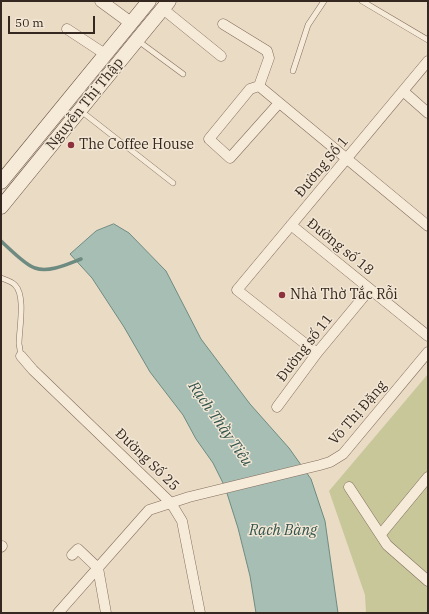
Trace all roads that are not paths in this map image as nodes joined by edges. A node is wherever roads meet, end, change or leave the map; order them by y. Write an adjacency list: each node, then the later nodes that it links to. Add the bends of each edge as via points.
1 (101, 1): 6 (street)
2 (149, 1): 6 (main road, Nguyễn Thị Thập)
3 (324, 1): 14 (lane, via 308,25)
4 (362, 1): 10 (lane)
5 (166, 5): 9 (main road, Nguyễn Thị Thập); 12 (street)
6 (131, 23): 9 (main road); 11 (main road, Nguyễn Thị Thập)
7 (223, 24): 16 (street, via 267,51 269,58)
8 (67, 29): 11 (street)
9 (140, 36): 15 (lane); 19 (main road, Nguyễn Thị Thập)
10 (428, 40)
11 (105, 54): 22 (main road, Nguyễn Thị Thập)
12 (222, 56)
13 (428, 61): 17 (street, Đường Số 1)
14 (293, 71)
15 (183, 74)
16 (259, 86): 18 (street); 18 (street, via 250,89 209,138 230,158)
17 (403, 91): 20 (street); 21 (street, Đường Số 1)
18 (280, 103): 21 (street)
19 (80, 110): 23 (lane); 24 (main road, Nguyễn Thị Thập)
20 (428, 113)
21 (347, 158): 25 (street, Đường Số 1); 26 (street)
22 (1, 182)
23 (173, 183)
24 (1, 207)
25 (291, 225): 28 (street, Đường số 18); 31 (street, Đường Số 1, via 237,290)
26 (428, 226)
27 (1, 278): 32 (lane, via 12,282 19,293)
28 (370, 289): 29 (street, Đường số 18); 31 (street, Đường số 11)
29 (428, 336)
30 (428, 352): 36 (street, Võ Thị Đặng, via 344,454 320,465)
31 (317, 353): 33 (street, Đường số 11)
32 (21, 356): 36 (street, Đường Số 25)
33 (277, 407)
34 (428, 477): 37 (street)
35 (348, 487): 37 (street)
36 (171, 503): 39 (street, Võ Thị Đặng, via 149,510); 43 (street, Đường Số 25, via 182,520)
37 (381, 534): 40 (street, via 387,545)
38 (72, 555): 39 (street, via 78,549)
39 (98, 568): 41 (street, Võ Thị Đặng); 42 (street)
40 (428, 581)
41 (58, 613)
42 (106, 613)
43 (200, 613)

